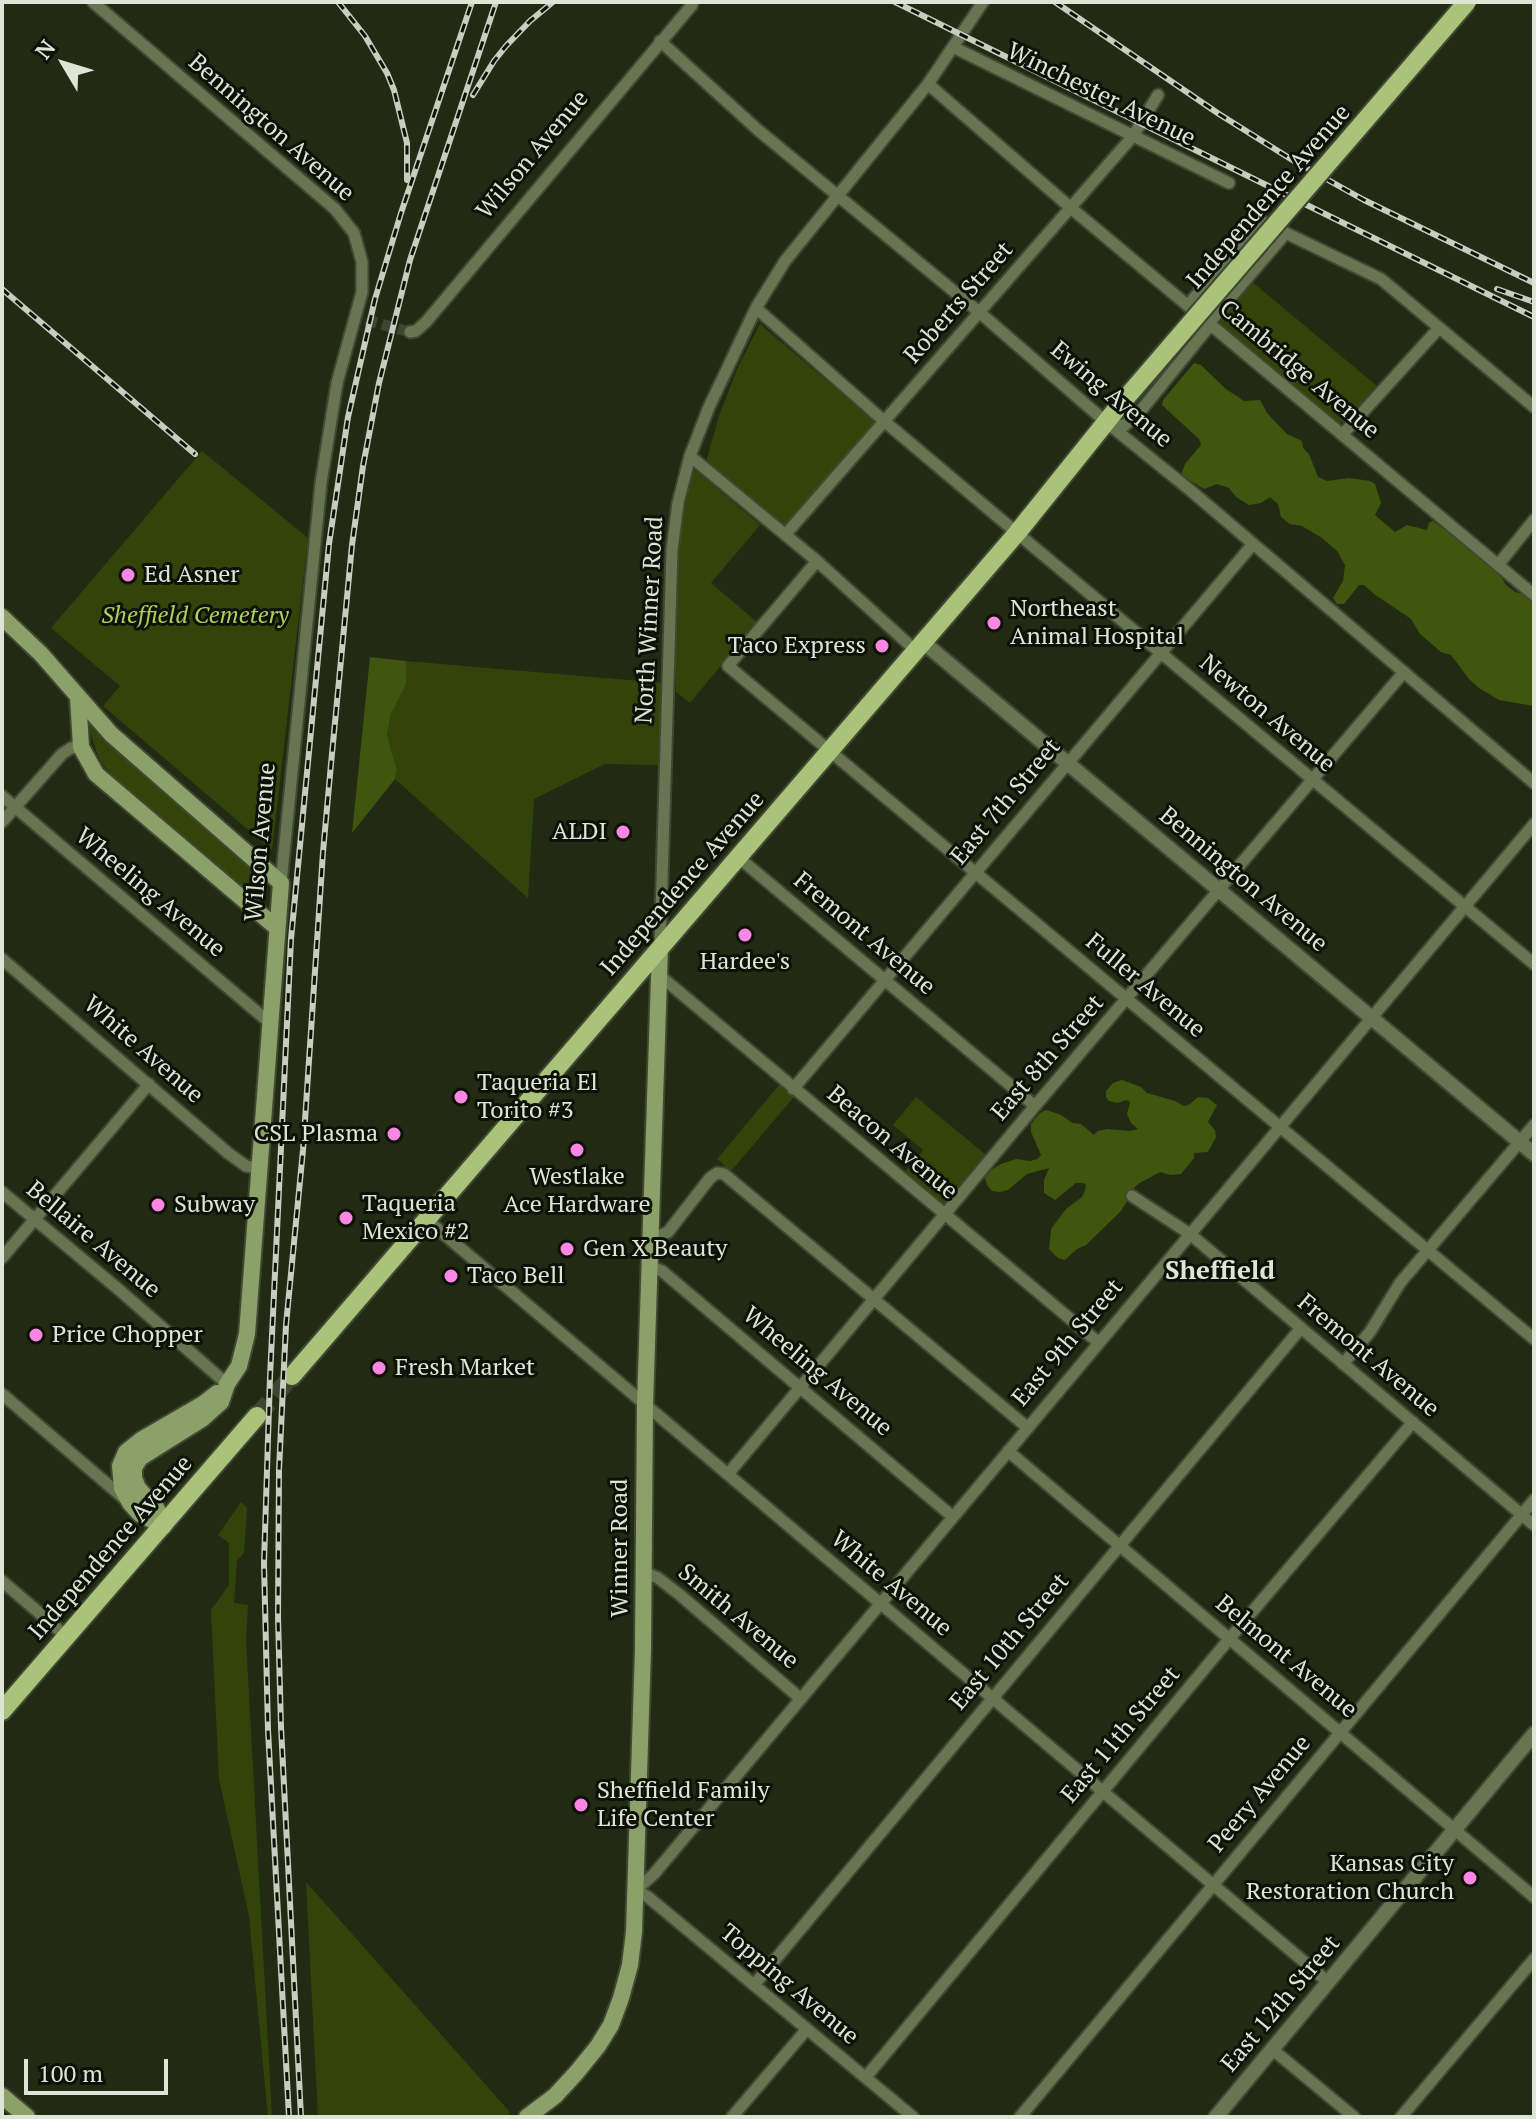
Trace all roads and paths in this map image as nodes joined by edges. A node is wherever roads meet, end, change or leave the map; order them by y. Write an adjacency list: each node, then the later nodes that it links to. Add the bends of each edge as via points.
1 (93, 2): 17 (street, Bennington Avenue, via 335,209 354,233 362,262)
2 (983, 2): 6 (street, North Winner Road)
3 (1467, 2): 23 (main road, Independence Avenue, bridge)
4 (692, 5): 5 (street, Wilson Avenue)
5 (660, 41): 11 (street, Ewing Avenue); 20 (street, Wilson Avenue, via 426,322)
6 (953, 47): 7 (street, North Winner Road); 9 (street, Winchester Avenue)
7 (928, 84): 11 (street, North Winner Road); 12 (street, Cambridge Avenue)
8 (1158, 95): 9 (street, Roberts Street)
9 (1133, 136): 10 (street, Winchester Avenue); 12 (street, Roberts Street)
10 (1229, 183)
11 (837, 195): 15 (street, North Winner Road); 16 (street, Ewing Avenue)
12 (1071, 208): 14 (street, Cambridge Avenue); 16 (street, Roberts Street)
13 (1285, 234): 14 (street, via 1263,222 1255,227); 18 (street, Independence Avenue); 19 (street, via 1381,279)
14 (1188, 305): 18 (street, Cambridge Avenue)
15 (756, 308): 22 (street, Newton Avenue); 25 (street, North Winner Road)
16 (979, 312): 22 (street, Roberts Street); 23 (street, Ewing Avenue)
17 (361, 318): 49 (street, Wilson Avenue, via 337,383 321,483)
18 (1210, 324): 23 (street, Independence Avenue, via 1124,426); 24 (street, Cambridge Avenue)
19 (1439, 328): 21 (street); 24 (street)
20 (410, 332)
21 (1534, 407)
22 (884, 421): 27 (street, Newton Avenue); 28 (street, Roberts Street)
23 (1106, 422): 27 (main road, Independence Avenue); 29 (street, Ewing Avenue)
24 (1343, 434): 31 (street, Cambridge Avenue)
25 (690, 456): 28 (street, Bennington Avenue); 53 (street, North Winner Road, via 672,550)
26 (1534, 520): 31 (street)
27 (1017, 533): 34 (main road, Independence Avenue); 35 (street, Newton Avenue)
28 (785, 535): 30 (street, Bennington Avenue)
29 (1253, 544): 35 (street, East 7th Street); 36 (street, Ewing Avenue)
30 (817, 561): 34 (street, Bennington Avenue); 39 (street, Fuller Avenue, via 728,666)
31 (1498, 565): 32 (street, Cambridge Avenue)
32 (1534, 595)
33 (2, 617): 37 (main road)
34 (919, 646): 39 (main road, Independence Avenue); 40 (street, Bennington Avenue)
35 (1161, 653): 40 (street, East 7th Street); 41 (street, Newton Avenue)
36 (1404, 672): 41 (street, East 8th Street); 42 (street, Ewing Avenue)
37 (78, 697): 38 (main road); 49 (main road, via 111,734)
38 (81, 747): 44 (street, via 62,754); 52 (main road, via 96,774)
39 (830, 752): 47 (main road, Independence Avenue); 48 (street, Fuller Avenue)
40 (1068, 763): 48 (street, East 7th Street); 50 (street, Bennington Avenue)
41 (1311, 780): 50 (street, East 8th Street); 51 (street, Newton Avenue)
42 (1534, 783)
43 (2, 796): 44 (street, Wheeling Avenue)
44 (15, 807): 45 (street); 60 (street, Wheeling Avenue)
45 (2, 822)
46 (1534, 824): 51 (street, East 9th Street)
47 (738, 857): 53 (main road, Independence Avenue); 57 (street, Fremont Avenue)
48 (975, 873): 57 (street, East 7th Street); 58 (street, Fuller Avenue)
49 (281, 883): 52 (main road, Wilson Avenue)
50 (1220, 889): 58 (street, East 8th Street); 59 (street, Bennington Avenue)
51 (1465, 906): 55 (street, Newton Avenue); 59 (street, East 9th Street)
52 (277, 928): 60 (main road, Wilson Avenue)
53 (660, 947): 56 (main road, Winner Road); 73 (main road, Independence Avenue)
54 (2, 959): 61 (street, White Avenue)
55 (1534, 964)
56 (659, 975): 62 (street, Beacon Avenue); 75 (main road, Winner Road)
57 (884, 980): 62 (street, East 7th Street); 63 (street, Fremont Avenue)
58 (1127, 1000): 63 (street, East 8th Street); 65 (street, Fuller Avenue)
59 (1372, 1017): 65 (street, East 9th Street); 66 (street, Bennington Avenue)
60 (270, 1023): 68 (main road, Wilson Avenue)
61 (149, 1084): 68 (street, White Avenue, via 228,1153); 72 (street)
62 (793, 1089): 71 (street, Beacon Avenue)
63 (1035, 1106): 71 (street, East 8th Street)
64 (1534, 1125): 66 (street)
65 (1280, 1127): 74 (street, East 9th Street); 76 (street, Fuller Avenue)
66 (1520, 1142): 67 (street, Bennington Avenue); 76 (street)
67 (1534, 1154)
68 (259, 1168): 85 (main road, Wilson Avenue, via 247,1334 239,1366)
69 (2, 1192): 72 (street, Bellaire Avenue)
70 (1132, 1196): 74 (street, Fremont Avenue)
71 (944, 1215): 79 (street, East 8th Street); 82 (street, Beacon Avenue)
72 (35, 1219): 77 (street); 85 (street, Bellaire Avenue)
73 (426, 1219): 84 (main road, Independence Avenue); 88 (street, White Avenue)
74 (1190, 1234): 80 (street, Fremont Avenue); 82 (street, East 9th Street)
75 (651, 1239): 78 (main road, Winner Road); 79 (street, via 668,1232 710,1178 724,1174)
76 (1427, 1250): 81 (street, Fuller Avenue); 83 (street)
77 (2, 1258)
78 (649, 1266): 86 (street, Wheeling Avenue, via 662,1271); 88 (main road, Winner Road)
79 (874, 1300): 86 (street, East 8th Street); 91 (street)
80 (1301, 1328): 83 (street, Fremont Avenue); 100 (street, East 10th Street)
81 (1534, 1339)
82 (1099, 1343): 91 (street, East 9th Street)
83 (1343, 1364): 90 (street, Fremont Avenue)
84 (292, 1376)
85 (227, 1384): 95 (main road, Wilson Avenue, via 126,1452 120,1480); 99 (main road, Wilson Avenue, via 221,1402 140,1458 134,1468 138,1488)
86 (801, 1388): 93 (street, East 8th Street); 97 (street, Wheeling Avenue)
87 (2, 1394): 95 (street)
88 (645, 1405): 93 (street, White Avenue); 101 (main road, Winner Road)
89 (257, 1416): 99 (main road, Independence Avenue)
90 (1413, 1422): 96 (street, Fremont Avenue); 105 (street, East 11th Street)
91 (1028, 1428): 92 (street, East 9th Street)
92 (1008, 1451): 97 (street, East 9th Street); 100 (street, Belmont Avenue)
93 (728, 1474): 103 (street, White Avenue)
94 (1534, 1500): 96 (street, Peery Avenue)
95 (130, 1503): 99 (main road)
96 (1522, 1515): 98 (street, Fremont Avenue); 109 (street, Peery Avenue)
97 (953, 1517): 103 (street, East 9th Street)
98 (1534, 1525)
99 (164, 1526): 104 (main road, Independence Avenue)
100 (1120, 1545): 105 (street, Belmont Avenue); 106 (street, East 10th Street)
101 (644, 1572): 107 (street, Smith Avenue, via 680,1595); 114 (main road, Winner Road)
102 (2, 1581): 104 (street)
103 (880, 1604): 106 (street, White Avenue); 107 (street, East 9th Street)
104 (66, 1636): 108 (main road, Independence Avenue)
105 (1230, 1638): 109 (street, Belmont Avenue); 111 (street, East 11th Street)
106 (993, 1698): 111 (street, White Avenue); 118 (street, East 10th Street)
107 (801, 1699): 114 (street, East 9th Street)
108 (2, 1711)
109 (1341, 1732): 112 (street, Belmont Avenue); 113 (street, Peery Avenue)
110 (1534, 1734): 112 (street, East 12th Street)
111 (1103, 1791): 113 (street, White Avenue); 121 (street, East 11th Street)
112 (1455, 1829): 115 (street, Belmont Avenue); 117 (street, East 12th Street)
113 (1213, 1885): 117 (street, White Avenue); 127 (street, Peery Avenue)
114 (636, 1890): 118 (street, Topping Avenue); 123 (main road, Winner Road, via 630,1965 611,2025 577,2072)
115 (1534, 1897)
116 (1534, 1959): 130 (street)
117 (1328, 1982): 120 (street, East 12th Street)
118 (754, 1985): 119 (street, Topping Avenue)
119 (807, 2029): 121 (street, Topping Avenue); 125 (street)
120 (1272, 2049): 128 (street, East 12th Street); 129 (street)
121 (866, 2077): 126 (street, Topping Avenue)
122 (2, 2096): 124 (main road)
123 (534, 2114)
124 (27, 2117)
125 (732, 2117)
126 (913, 2117)
127 (1020, 2117)
128 (1216, 2117)
129 (1354, 2117)
130 (1401, 2117)

